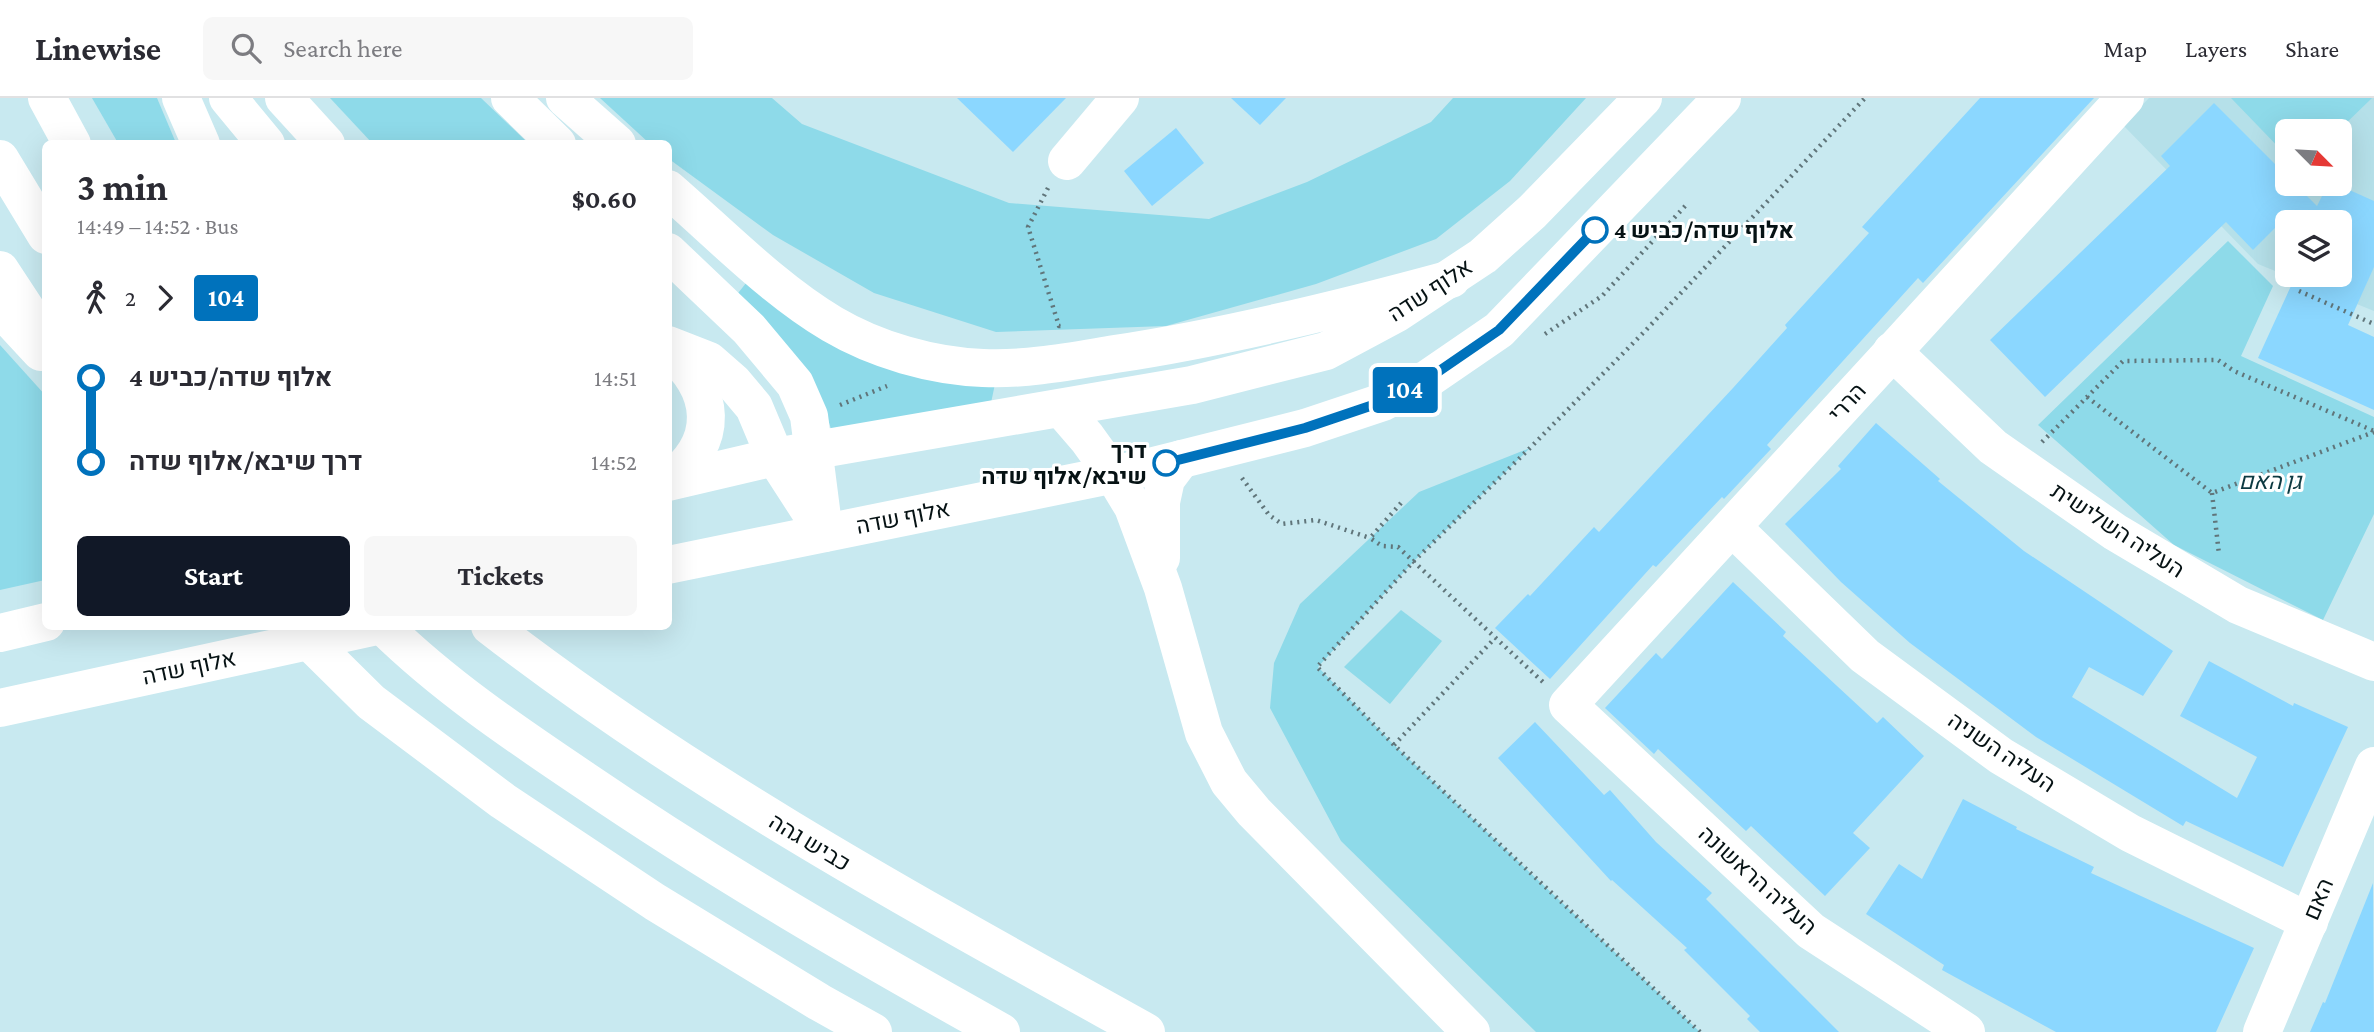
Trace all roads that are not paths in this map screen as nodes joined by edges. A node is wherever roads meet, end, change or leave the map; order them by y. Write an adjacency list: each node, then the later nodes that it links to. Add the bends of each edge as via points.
1 (47, 98): 11 (main road)
2 (181, 98): 12 (main road)
3 (228, 98): 13 (main road)
4 (284, 98): 14 (main road)
5 (510, 98): 15 (main road)
6 (565, 98): 16 (main road)
7 (1120, 98): 18 (main road)
8 (1643, 98): 23 (main road, אלוף שדה, via 1532,212)
9 (1722, 98): 33 (main road, אלוף שדה, via 1499,330 1429,378 1382,402 1305,428)
10 (2125, 98): 27 (main road, הררי)
11 (70, 140)
12 (199, 140)
13 (263, 140)
14 (322, 140)
15 (552, 140)
16 (612, 140)
17 (0, 159): 20 (main road)
18 (1067, 161)
19 (672, 193): 23 (main road, via 768,277 833,325 891,351 984,368 1155,348)
20 (42, 228)
21 (672, 256): 31 (main road, via 780,364 795,384)
22 (0, 270): 25 (main road)
23 (1451, 279): 30 (main road, אלוף שדה, via 1326,351 1192,385)
24 (0, 307): 28 (main road)
25 (42, 334)
26 (672, 347): 32 (main road, via 709,361 733,382 754,407)
27 (1892, 351): 37 (main road, הררי); 47 (main road, העליה השלישית, via 1993,447 2115,532 2238,605)
28 (42, 353)
29 (672, 353): 35 (main road, via 706,402 697,447)
30 (1062, 409): 31 (main road, אלוף שדה); 34 (main road)
31 (812, 434): 32 (main road, אלוף שדה); 38 (main road)
32 (775, 457): 36 (main road, אלוף שדה); 38 (main road)
33 (1181, 459): 34 (main road, אלוף שדה); 40 (main road, via 1166,479 1161,502)
34 (1114, 474): 38 (main road, אלוף שדה); 40 (main road, via 1133,507)
35 (672, 478)
36 (672, 480)
37 (1733, 528): 48 (main road, הררי); 51 (main road, העליה השניה, via 1864,656 2001,756 2130,833)
38 (824, 533): 39 (main road, אלוף שדה)
39 (672, 564)
40 (1163, 588): 55 (main road, via 1204,733 1229,782)
41 (42, 623): 46 (main road)
42 (298, 630): 52 (main road, via 371,702 503,801 655,902)
43 (361, 630): 49 (main road, אלוף שדה)
44 (384, 630): 53 (main road, via 539,750 688,850)
45 (496, 630): 54 (main road, כביש גהה, via 579,692 726,790 886,887)
46 (0, 633)
47 (2374, 662)
48 (1568, 705): 56 (main road, העליה הראשונה, via 1811,931)
49 (0, 708)
50 (2374, 766): 51 (main road, האם)
51 (2309, 922): 57 (main road, האם)
52 (873, 1032)
53 (1001, 1032)
54 (1146, 1032)
55 (1471, 1032)
56 (1966, 1032)
57 (2263, 1032)

